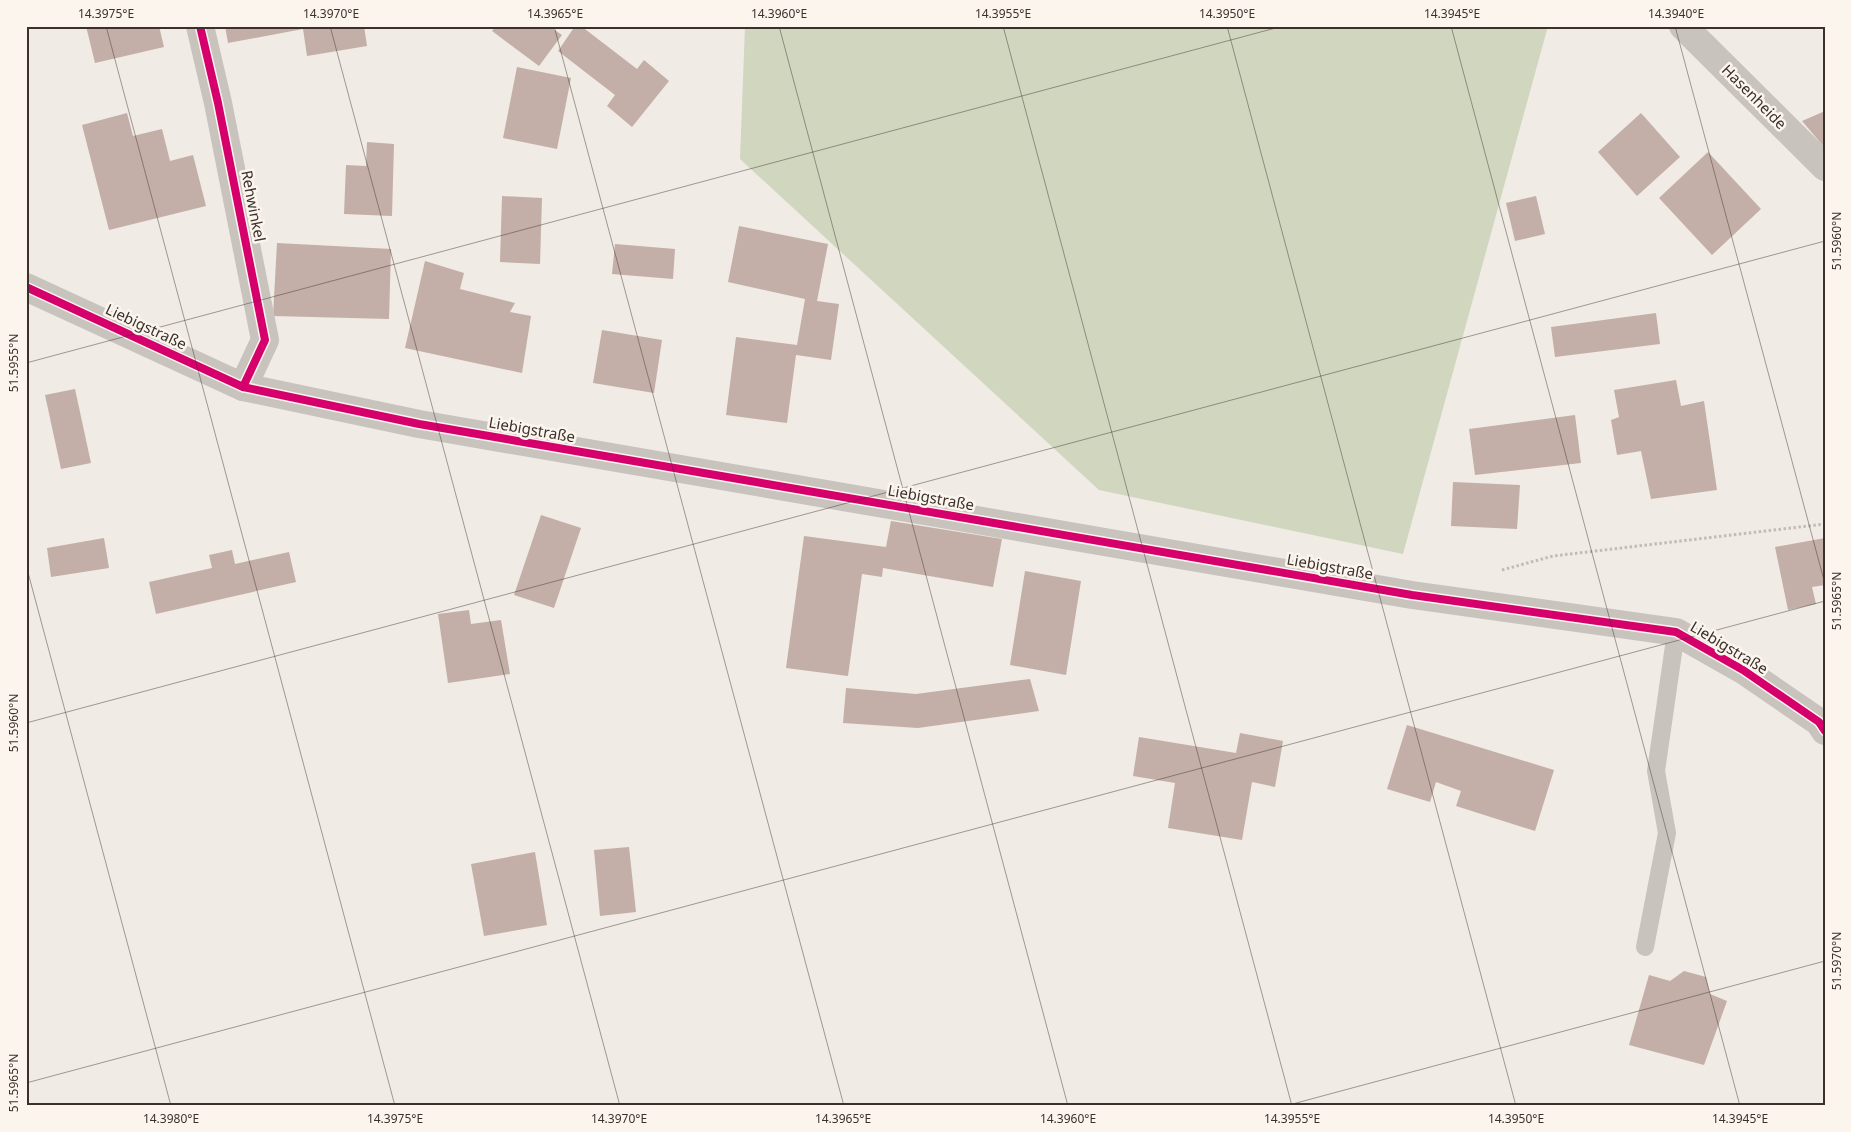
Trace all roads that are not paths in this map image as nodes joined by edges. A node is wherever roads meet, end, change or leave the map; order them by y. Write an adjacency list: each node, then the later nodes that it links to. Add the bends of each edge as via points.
1 (200, 26): 5 (street, Rehwinkel, via 266,340)
2 (1683, 26): 3 (street, Hasenheide)
3 (1825, 167)
4 (26, 287): 5 (street, Liebigstraße)
5 (243, 387): 6 (street, Liebigstraße, via 429,426 1402,594)
6 (1676, 632): 7 (street, Liebigstraße, via 1743,670 1819,722); 8 (lane, via 1656,771 1668,833)
7 (1825, 730)
8 (1645, 947)

